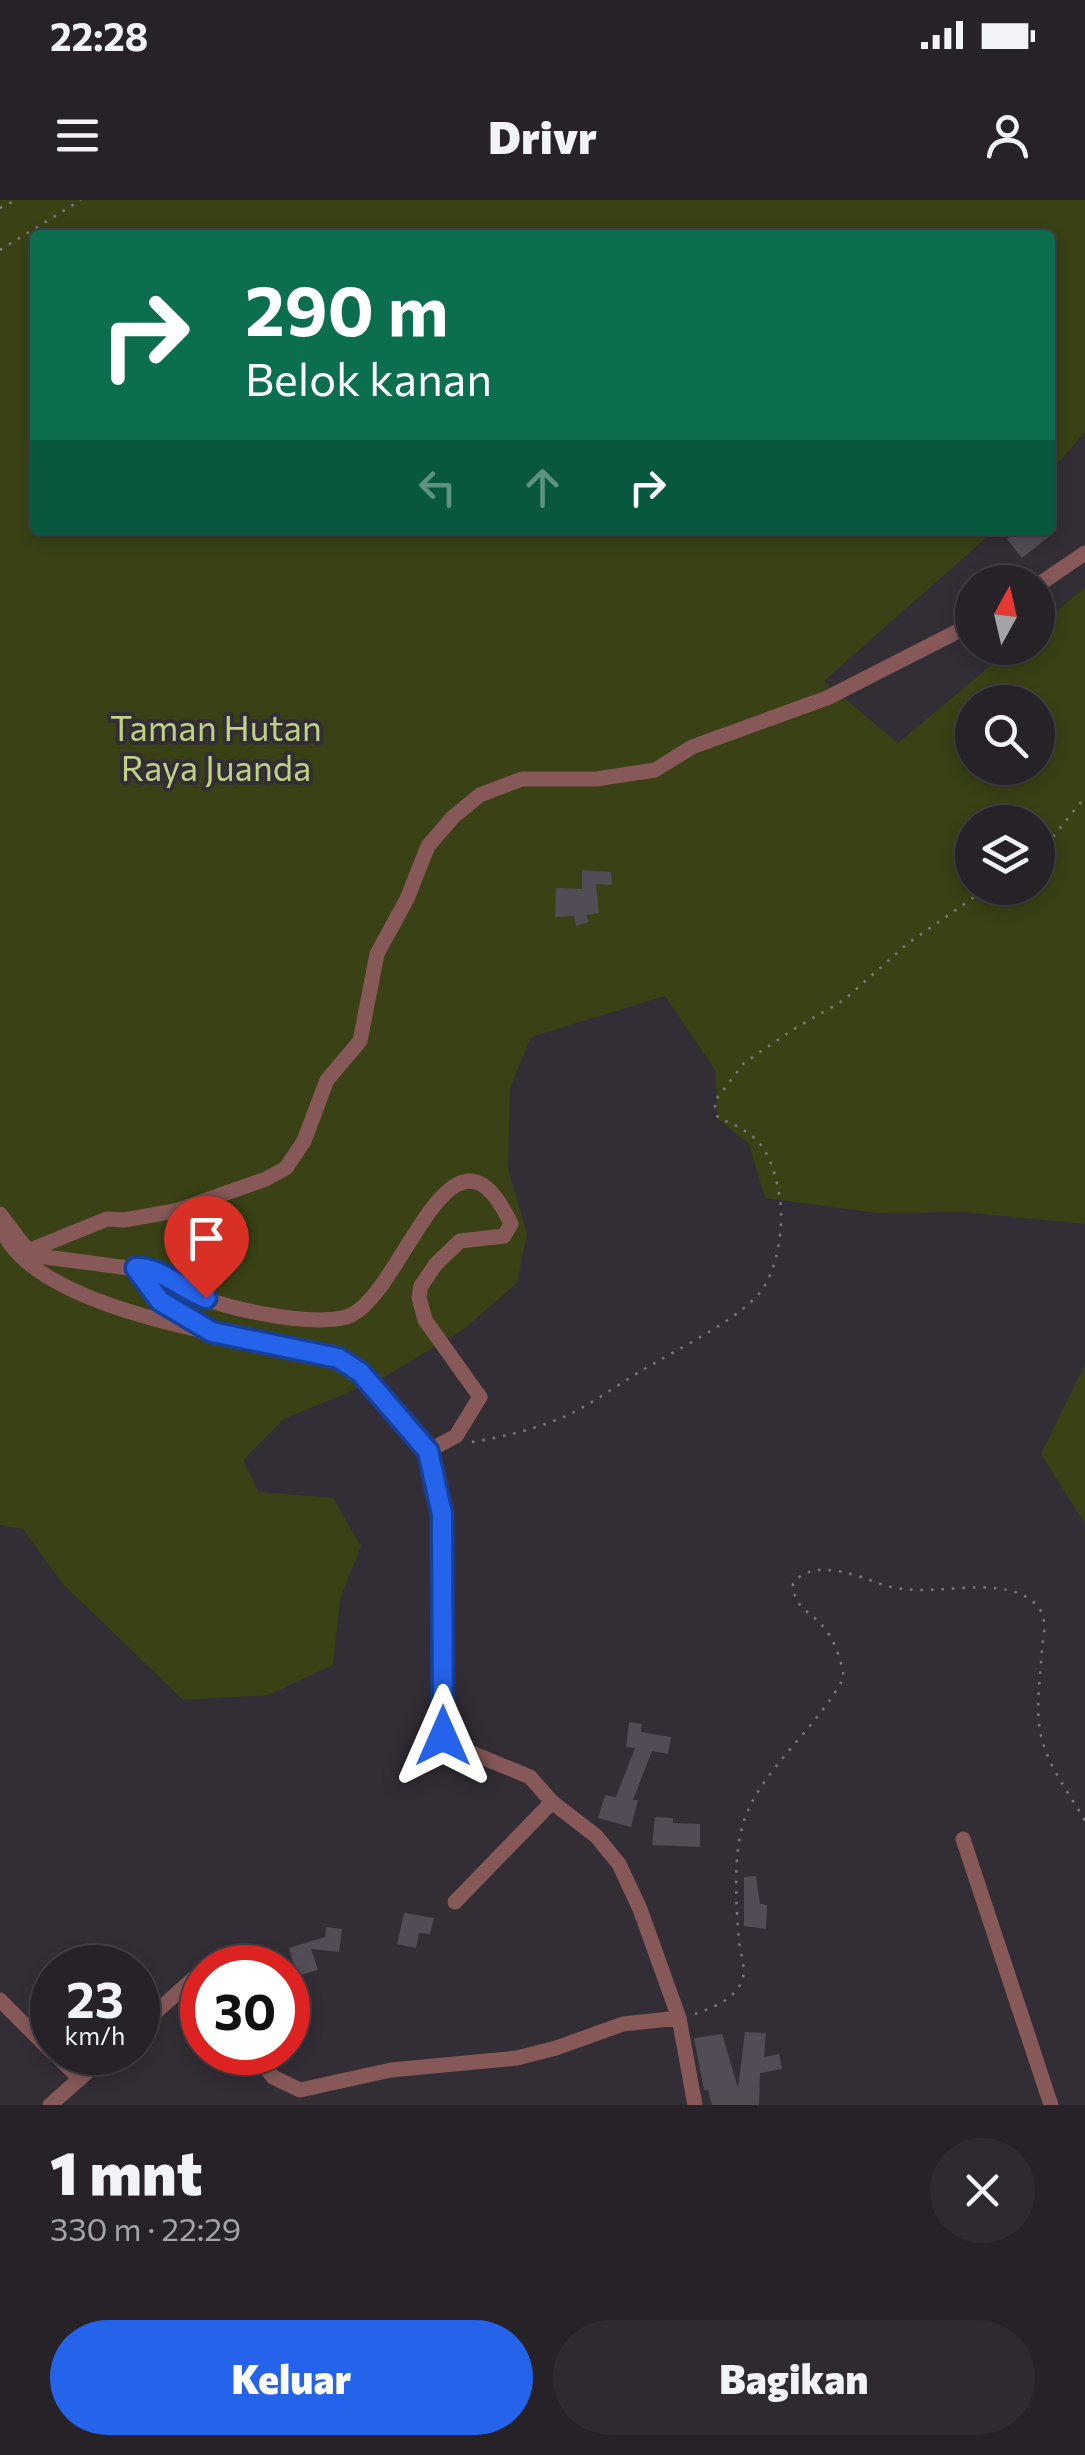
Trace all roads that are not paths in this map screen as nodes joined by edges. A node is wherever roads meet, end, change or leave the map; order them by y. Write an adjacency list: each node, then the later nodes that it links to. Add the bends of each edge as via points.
1 (1085, 553): 2 (street)
2 (1055, 573)
3 (955, 633): 6 (street, via 827,698 692,747 655,770 596,780 522,779 480,795 428,846 377,954 360,1041 327,1080 286,1168 175,1211 107,1218)
4 (0, 1214): 6 (street)
5 (0, 1223): 8 (street, via 18,1256 84,1298)
6 (28, 1251): 7 (street)
7 (136, 1268): 8 (street, via 160,1301); 9 (street, via 148,1267 230,1308 346,1317 381,1288 436,1200 453,1185 475,1182 493,1191 512,1224 504,1236 460,1241 421,1286 426,1320 480,1396 456,1436)
8 (212, 1332): 9 (street, via 338,1358 360,1372)
9 (428, 1451): 10 (street, via 442,1514 443,1736 530,1777)
10 (552, 1802): 12 (street); 16 (street, via 596,1836 618,1864)
11 (963, 1839): 24 (street)
12 (455, 1902)
13 (180, 1991): 15 (street)
14 (0, 2000): 17 (street)
15 (160, 2009)
16 (679, 2018): 20 (street, via 623,2024 517,2058 390,2070 300,2090); 23 (street)
17 (30, 2029)
18 (76, 2075): 21 (street)
19 (84, 2075): 21 (street)
20 (272, 2075)
21 (80, 2079): 22 (street)
22 (50, 2105)
23 (695, 2105)
24 (1051, 2105)

